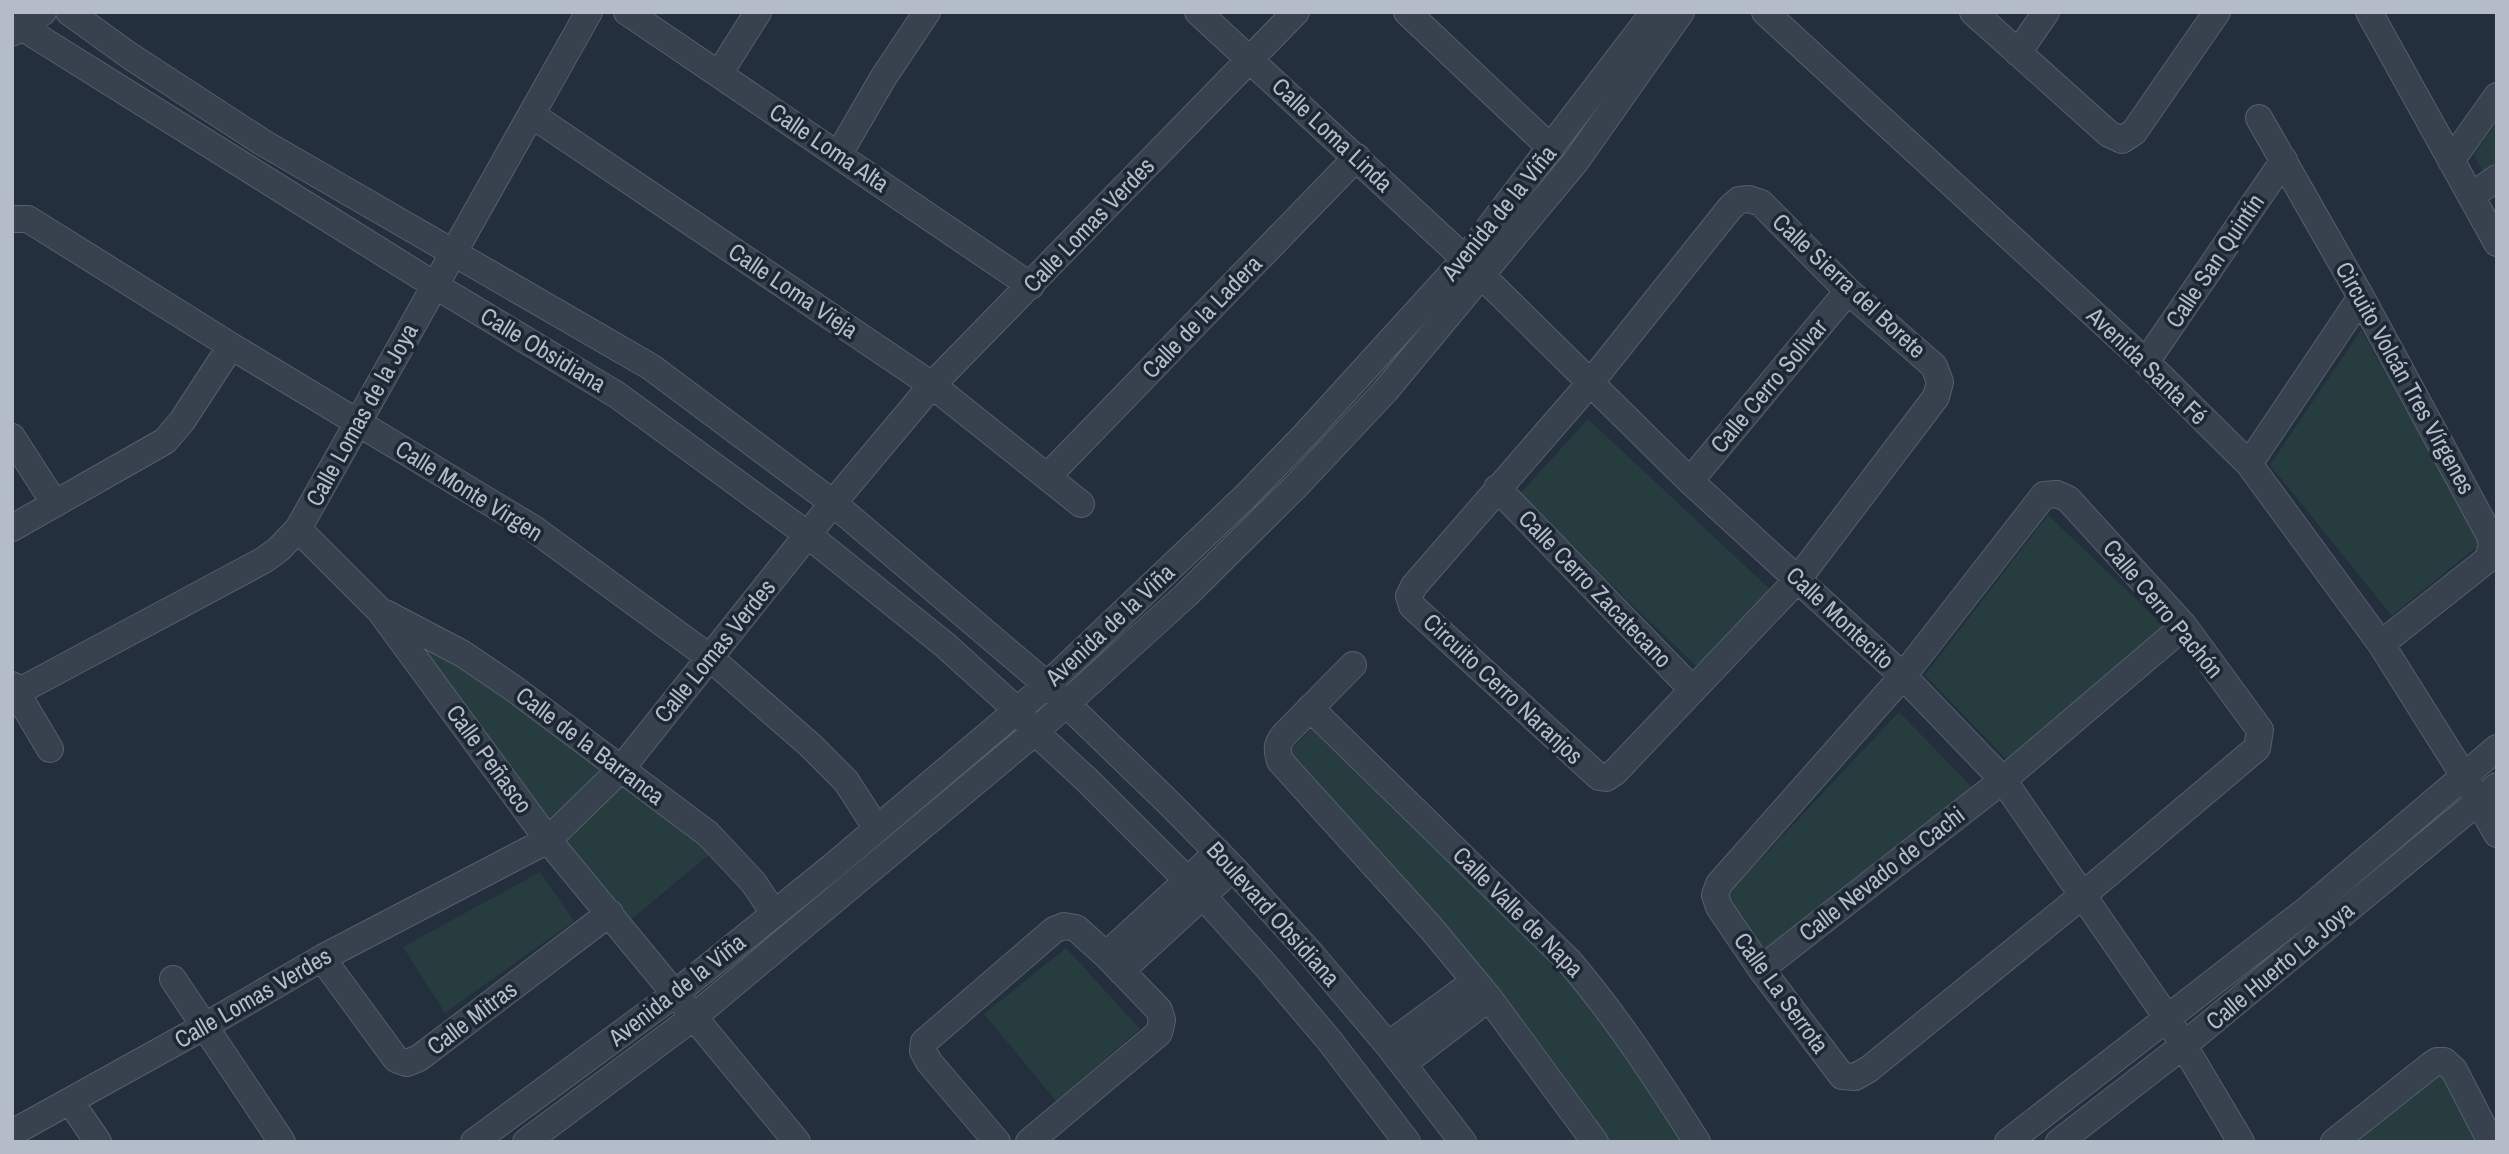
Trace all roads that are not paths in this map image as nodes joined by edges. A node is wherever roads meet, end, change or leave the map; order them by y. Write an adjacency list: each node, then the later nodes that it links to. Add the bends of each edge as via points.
1 (43, 12): 18 (street)
2 (69, 12): 20 (street, Calle Obsidiana)
3 (102, 12): 20 (street)
4 (589, 12): 24 (street, Calle Lomas de la Joya)
5 (627, 12): 22 (street, Calle Loma Alta)
6 (758, 12): 22 (street)
7 (927, 12): 27 (street)
8 (1198, 12): 21 (street, Calle Loma Linda)
9 (1296, 12): 21 (street, Calle Lomas Verdes)
10 (1407, 12): 26 (street)
11 (1654, 12): 26 (street, Avenida de la Viña)
12 (1681, 12): 36 (street, Avenida de la Viña, via 1576,161)
13 (1765, 12): 42 (street, Avenida Santa Fé)
14 (1973, 12): 19 (street)
15 (2046, 12): 19 (street)
16 (2217, 12): 19 (street, via 2134,132 2122,139 2109,134)
17 (2376, 16): 30 (street)
18 (15, 27): 37 (street, Calle Obsidiana)
19 (2018, 53)
20 (130, 56): 35 (street, Calle Obsidiana, via 262,142)
21 (1250, 60): 28 (street, Calle Loma Linda); 38 (street, Calle Lomas Verdes)
22 (719, 74): 27 (street, Calle Loma Alta)
23 (2497, 96): 30 (street)
24 (532, 115): 35 (street, Calle Lomas de la Joya); 44 (street, Calle Loma Vieja)
25 (2259, 118): 29 (street, Circuito Volcán Tres Vírgenes)
26 (1551, 148): 36 (street, Avenida de la Viña)
27 (839, 154): 38 (street, Calle Loma Alta)
28 (1357, 157): 36 (street, Calle Loma Linda); 48 (street, Calle de la Ladera)
29 (2284, 160): 40 (street, Circuito Volcán Tres Vírgenes); 42 (street, Calle San Quintín)
30 (2451, 161): 32 (street)
31 (2497, 178): 32 (street)
32 (2471, 196): 34 (street)
33 (12, 219): 41 (street, Calle Monte Virgen, via 28,219)
34 (2497, 243)
35 (454, 252): 37 (street, Calle Lomas de la Joya); 51 (street, Calle Obsidiana, via 651,367)
36 (1473, 267): 43 (street, Calle Montecito); 66 (street, Avenida de la Viña, via 1386,390 1298,484 1186,595)
37 (436, 286): 45 (street, Calle Lomas de la Joya); 56 (street, Calle Obsidiana, via 618,395)
38 (1031, 286): 44 (street, Calle Lomas Verdes)
39 (1848, 291): 43 (street, Calle Sierra del Borete, via 1761,202 1740,200); 49 (street, Calle Cerro Solivar); 57 (street, Calle Sierra del Borete, via 1934,366 1940,382 1936,397)
40 (2361, 297): 47 (street); 60 (street, Circuito Volcán Tres Vírgenes, via 2492,544 2488,559)
41 (231, 346): 45 (street, Calle Monte Virgen); 52 (street, via 166,441)
42 (2146, 362): 47 (street, Avenida Santa Fé)
43 (1591, 382): 49 (street, Calle Montecito); 50 (street, Circuito Cerro Naranjos)
44 (932, 385): 48 (street, Calle Loma Vieja); 51 (street, Calle Lomas Verdes)
45 (357, 422): 55 (street, Calle Lomas de la Joya); 61 (street, Calle Monte Virgen, via 534,529)
46 (12, 437): 52 (street)
47 (2249, 464): 60 (street, Avenida Santa Fé)
48 (1047, 477): 53 (street, Calle Loma Vieja)
49 (1690, 481): 57 (street, Calle Montecito)
50 (1497, 488): 64 (street, Calle Cerro Zacatecano); 64 (street, Circuito Cerro Naranjos, via 1414,586 1409,596 1412,606 1599,777 1615,772)
51 (833, 503): 56 (street, Calle Lomas Verdes); 66 (street, Calle Obsidiana)
52 (55, 504): 54 (street)
53 (1081, 504)
54 (12, 528)
55 (298, 529): 58 (street, Calle Peñasco); 65 (street, Calle Lomas de la Joya, via 264,560)
56 (808, 535): 61 (street, Calle Lomas Verdes); 68 (street, Calle Obsidiana, via 945,645)
57 (1798, 579): 63 (street, Calle Montecito); 64 (street, Circuito Cerro Naranjos)
58 (380, 611): 72 (street, Calle de la Barranca, via 463,654); 78 (street, Calle Peñasco)
59 (2184, 626): 63 (street, Calle Cerro Pachón, via 2068,499 2044,495); 74 (street, Calle Nevado de Cachi); 81 (street, Calle Cerro Pachón, via 2260,730 2257,748)
60 (2381, 645): 73 (street, Avenida Santa Fé)
61 (709, 657): 72 (street, Calle Lomas Verdes); 76 (street, Calle Monte Virgen, via 846,781)
62 (1353, 664): 67 (street)
63 (1903, 676): 74 (street, Calle Montecito); 86 (street, Calle La Serrota, via 1719,884 1715,895 1719,907)
64 (1693, 690)
65 (14, 691): 71 (street)
66 (1056, 694): 68 (street, Avenida de la Viña); 69 (street, Avenida de la Viña); 79 (street, Boulevard Obsidiana)
67 (1310, 708): 88 (street, via 1278,742 1280,761); 107 (street, Calle Valle de Napa, via 1568,960 1642,1055)
68 (1017, 711): 69 (street, Calle Obsidiana); 76 (street, Avenida de la Viña)
69 (1035, 732): 80 (street, Boulevard Obsidiana); 90 (street, Avenida de la Viña)
70 (2497, 748): 73 (street, Calle Huerto La Joya)
71 (50, 749)
72 (621, 769): 78 (street, Calle Lomas Verdes); 82 (street, Calle de la Barranca, via 708,834 753,882)
73 (2464, 776): 75 (street, Avenida Santa Fé); 91 (street, Calle Huerto La Joya, via 2309,908)
74 (2003, 780): 81 (street, Calle Montecito); 86 (street, Calle Nevado de Cachi)
75 (2488, 794): 77 (street, Avenida Santa Fé); 93 (street, Calle Huerto La Joya)
76 (877, 829): 82 (street, Avenida de la Viña)
77 (2497, 834)
78 (548, 839): 83 (street, Calle Peñasco); 84 (street, Calle Lomas Verdes)
79 (1226, 860): 80 (street); 94 (street, Boulevard Obsidiana)
80 (1195, 888): 85 (street); 104 (street, Boulevard Obsidiana, via 1329,1040)
81 (2083, 895): 86 (street, Calle La Serrota, via 1855,1077 1842,1076); 91 (street, Calle Montecito)
82 (774, 913): 89 (street, Avenida de la Viña)
83 (610, 914): 84 (street, Calle Mitras, via 407,1063 396,1059); 89 (street, Calle Peñasco)
84 (322, 958): 92 (street, Calle Lomas Verdes)
85 (1114, 963): 102 (street, via 1076,928 1054,930 924,1042 929,1062); 103 (street, via 1159,1010 1159,1033)
86 (1761, 969)
87 (173, 979): 92 (street)
88 (1482, 990): 94 (street); 106 (street)
89 (676, 993): 90 (street, Calle Peñasco); 100 (street, Avenida de la Viña)
90 (695, 1016): 97 (street, Calle Peñasco); 101 (street, Avenida de la Viña)
91 (2168, 1018): 93 (street, Calle Montecito); 108 (street, Calle Huerto La Joya)
92 (205, 1026): 95 (street, Calle Lomas Verdes); 99 (street)
93 (2185, 1045): 109 (street, Calle Huerto La Joya); 110 (street, Calle Montecito)
94 (1395, 1054): 105 (street, Boulevard Obsidiana)
95 (70, 1101): 96 (street, Calle Lomas Verdes); 98 (street)
96 (12, 1133)
97 (789, 1139)
98 (98, 1142)
99 (282, 1142)
100 (474, 1142)
101 (526, 1142)
102 (997, 1142)
103 (1029, 1142)
104 (1407, 1142)
105 (1463, 1142)
106 (1595, 1142)
107 (1698, 1142)
108 (2008, 1142)
109 (2059, 1142)
110 (2241, 1142)
111 (2334, 1142): 112 (street, via 2431,1065 2444,1061 2454,1070)
112 (2491, 1142)

